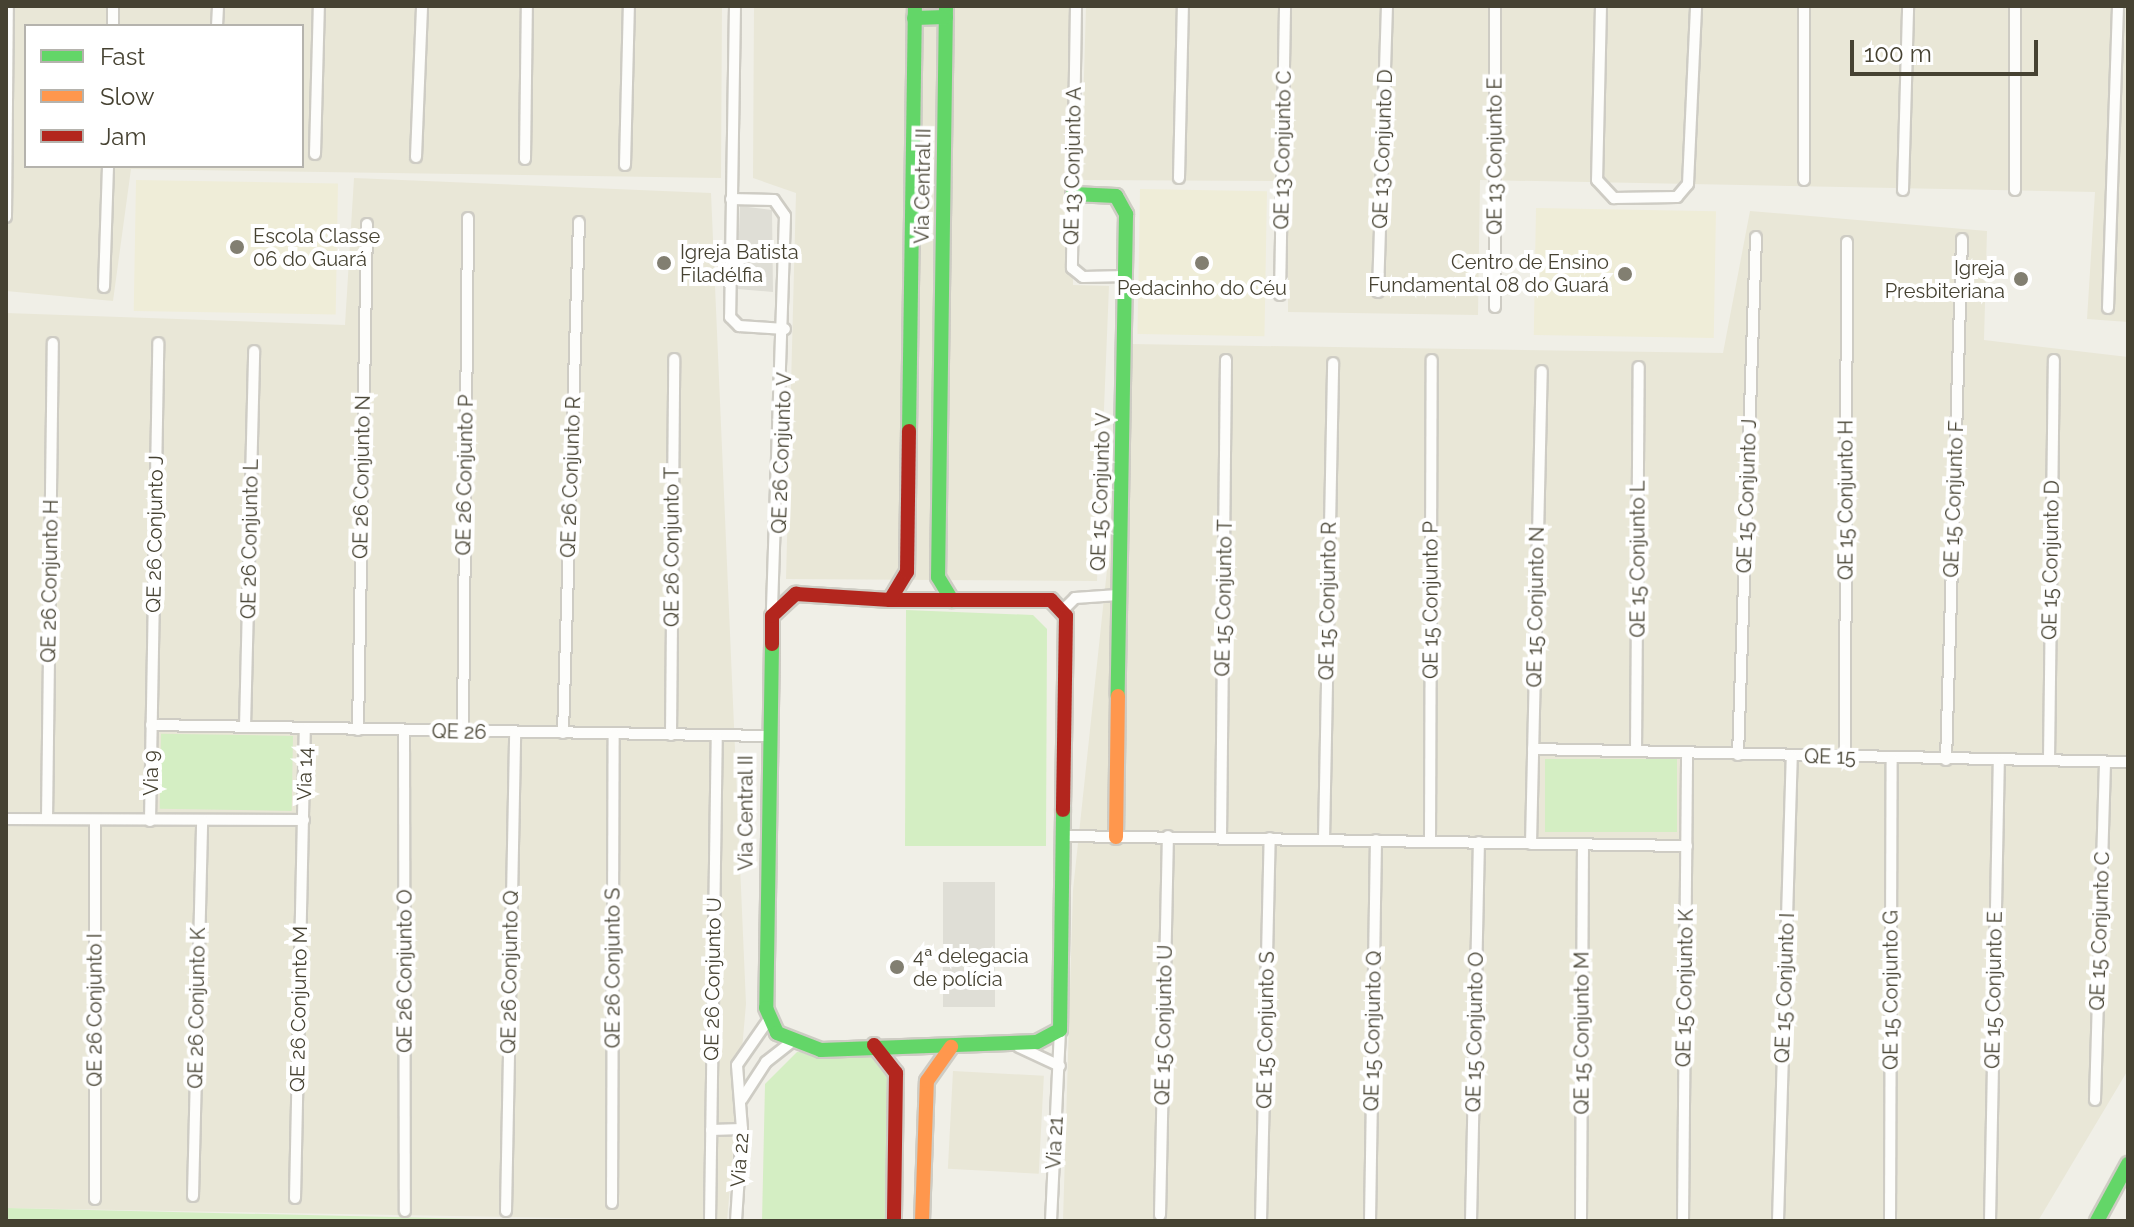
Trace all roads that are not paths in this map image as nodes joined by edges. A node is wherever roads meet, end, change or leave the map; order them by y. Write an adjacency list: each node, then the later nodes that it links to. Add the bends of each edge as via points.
1 (8, 6): 31 (street)
2 (319, 6): 20 (street)
3 (422, 6): 21 (street)
4 (527, 6): 22 (street)
5 (629, 6): 23 (street)
6 (735, 6): 30 (street)
7 (1076, 6): 29 (street, QE 13 Conjunto A)
8 (1183, 6): 25 (street)
9 (1285, 6): 41 (street, QE 13 Conjunto C)
10 (1387, 6): 40 (street, QE 13 Conjunto D)
11 (1495, 6): 42 (street, QE 13 Conjunto E)
12 (1601, 6): 13 (street, via 1597,180 1614,198 1677,197 1691,177)
13 (1696, 6)
14 (1804, 6): 26 (street)
15 (1908, 6): 27 (street)
16 (2015, 6): 28 (street)
17 (2118, 6): 43 (street)
18 (914, 12): 19 (street); 55 (street, Via Central II)
19 (946, 12): 56 (street, Via Central II)
20 (315, 154)
21 (416, 157)
22 (525, 159)
23 (625, 165)
24 (108, 168): 39 (street)
25 (1179, 178)
26 (1804, 180)
27 (1903, 190)
28 (2015, 190)
29 (1073, 194): 38 (street, QE 15 Conjunto V, via 1116,196 1124,205); 38 (street, QE 13 Conjunto A, via 1072,268 1083,277)
30 (731, 199): 44 (street, via 774,200 784,210); 44 (street, via 730,317 739,326)
31 (6, 217)
32 (468, 218): 69 (street, QE 26 Conjunto P)
33 (579, 222): 71 (street, QE 26 Conjunto R)
34 (367, 224): 67 (street, QE 26 Conjunto N)
35 (1756, 237): 79 (street, QE 15 Conjunto J)
36 (1962, 239): 83 (street, QE 15 Conjunto F)
37 (1847, 242): 81 (street, QE 15 Conjunto H)
38 (1126, 276): 59 (street, QE 15 Conjunto V)
39 (104, 287)
40 (1378, 292)
41 (1280, 295)
42 (1495, 307)
43 (2108, 308)
44 (785, 329): 57 (street, QE 26 Conjunto V)
45 (53, 343): 89 (street, QE 26 Conjunto H)
46 (158, 343): 64 (street, QE 26 Conjunto J)
47 (254, 351): 65 (street, QE 26 Conjunto L)
48 (674, 359): 73 (street, QE 26 Conjunto T)
49 (1226, 360): 97 (street, QE 15 Conjunto T)
50 (1432, 360): 101 (street, QE 15 Conjunto P)
51 (2054, 360): 85 (street, QE 15 Conjunto D)
52 (1333, 363): 99 (street, QE 15 Conjunto R)
53 (1639, 367): 77 (street, QE 15 Conjunto L)
54 (1542, 371): 76 (street, QE 15 Conjunto N)
55 (909, 500): 56 (street); 60 (street, Via Central II, via 907,572)
56 (937, 500): 61 (street, Via Central II, via 938,577)
57 (778, 576): 58 (street); 63 (street, QE 26 Conjunto V)
58 (796, 594): 60 (street); 63 (street)
59 (1118, 595): 62 (street, via 1075,598); 96 (street, QE 15 Conjunto V)
60 (890, 600): 61 (street)
61 (952, 600): 62 (street, via 1051,600)
62 (1063, 610): 94 (street)
63 (772, 616): 75 (street, Via Central II)
64 (151, 725): 65 (street, QE 26); 93 (street, Via 9)
65 (245, 727): 66 (street, QE 26)
66 (305, 729): 67 (street, QE 26); 92 (street, Via 14)
67 (358, 730): 68 (street, QE 26)
68 (404, 731): 69 (street, QE 26); 122 (street, QE 26 Conjunto O)
69 (463, 732): 70 (street, QE 26)
70 (515, 732): 71 (street, QE 26); 123 (street, QE 26 Conjunto Q)
71 (563, 733): 72 (street, QE 26)
72 (614, 734): 73 (street, QE 26); 121 (street, QE 26 Conjunto S)
73 (671, 735): 74 (street, QE 26)
74 (717, 736): 75 (street, QE 26); 116 (street, QE 26 Conjunto U)
75 (766, 736): 106 (street, Via Central II)
76 (1533, 749): 77 (street, QE 15); 103 (street, QE 15 Conjunto N)
77 (1636, 751): 78 (street, QE 15)
78 (1687, 755): 79 (street, QE 15); 105 (street, QE 15 Conjunto K)
79 (1738, 755): 80 (street, QE 15)
80 (1792, 756): 81 (street, QE 15); 135 (street, QE 15 Conjunto I)
81 (1845, 757): 82 (street, QE 15)
82 (1892, 759): 83 (street, QE 15); 136 (street, QE 15 Conjunto G)
83 (1946, 760): 84 (street, QE 15)
84 (1999, 760): 85 (street, QE 15); 137 (street, QE 15 Conjunto E)
85 (2049, 760): 86 (street, QE 15)
86 (2105, 762): 87 (street, QE 15); 114 (street, QE 15 Conjunto C)
87 (2128, 762)
88 (6, 819): 89 (street)
89 (47, 819): 90 (street)
90 (95, 820): 93 (street); 120 (street, QE 26 Conjunto I)
91 (202, 820): 92 (street); 93 (street); 118 (street, QE 26 Conjunto K)
92 (304, 820): 119 (street, QE 26 Conjunto M)
93 (150, 821)
94 (1063, 836): 96 (street); 107 (street)
95 (1168, 836): 96 (street); 97 (street); 124 (street, QE 15 Conjunto U)
96 (1116, 837)
97 (1221, 837): 98 (street)
98 (1270, 838): 99 (street); 130 (street, QE 15 Conjunto S)
99 (1324, 840): 100 (street)
100 (1376, 840): 101 (street); 131 (street, QE 15 Conjunto Q)
101 (1430, 840): 102 (street)
102 (1479, 842): 103 (street); 132 (street, QE 15 Conjunto O)
103 (1531, 844): 104 (street)
104 (1583, 845): 105 (street); 133 (street, QE 15 Conjunto M)
105 (1687, 846): 134 (street, QE 15 Conjunto K)
106 (769, 1019): 108 (street); 113 (street, Via 22, via 740,1057)
107 (1060, 1030): 111 (street); 112 (street, Via 21)
108 (790, 1043): 109 (street, via 821,1050); 113 (street, via 766,1062)
109 (874, 1045): 110 (street); 127 (street, via 896,1073)
110 (951, 1047): 111 (street); 128 (street, via 927,1081)
111 (1019, 1047): 112 (street)
112 (1060, 1066): 129 (street, Via 21)
113 (742, 1099): 115 (street, Via 22)
114 (2095, 1100)
115 (742, 1129): 116 (street); 126 (street, Via 22)
116 (711, 1130): 125 (street, QE 26 Conjunto U)
117 (2128, 1164): 138 (street)
118 (193, 1196)
119 (295, 1198)
120 (95, 1199)
121 (612, 1203)
122 (405, 1211)
123 (506, 1211)
124 (1160, 1215)
125 (710, 1221)
126 (736, 1221)
127 (894, 1221)
128 (922, 1221)
129 (1051, 1221)
130 (1261, 1221)
131 (1370, 1221)
132 (1471, 1221)
133 (1581, 1221)
134 (1683, 1221)
135 (1778, 1221)
136 (1890, 1221)
137 (1990, 1221)
138 (2097, 1221)

